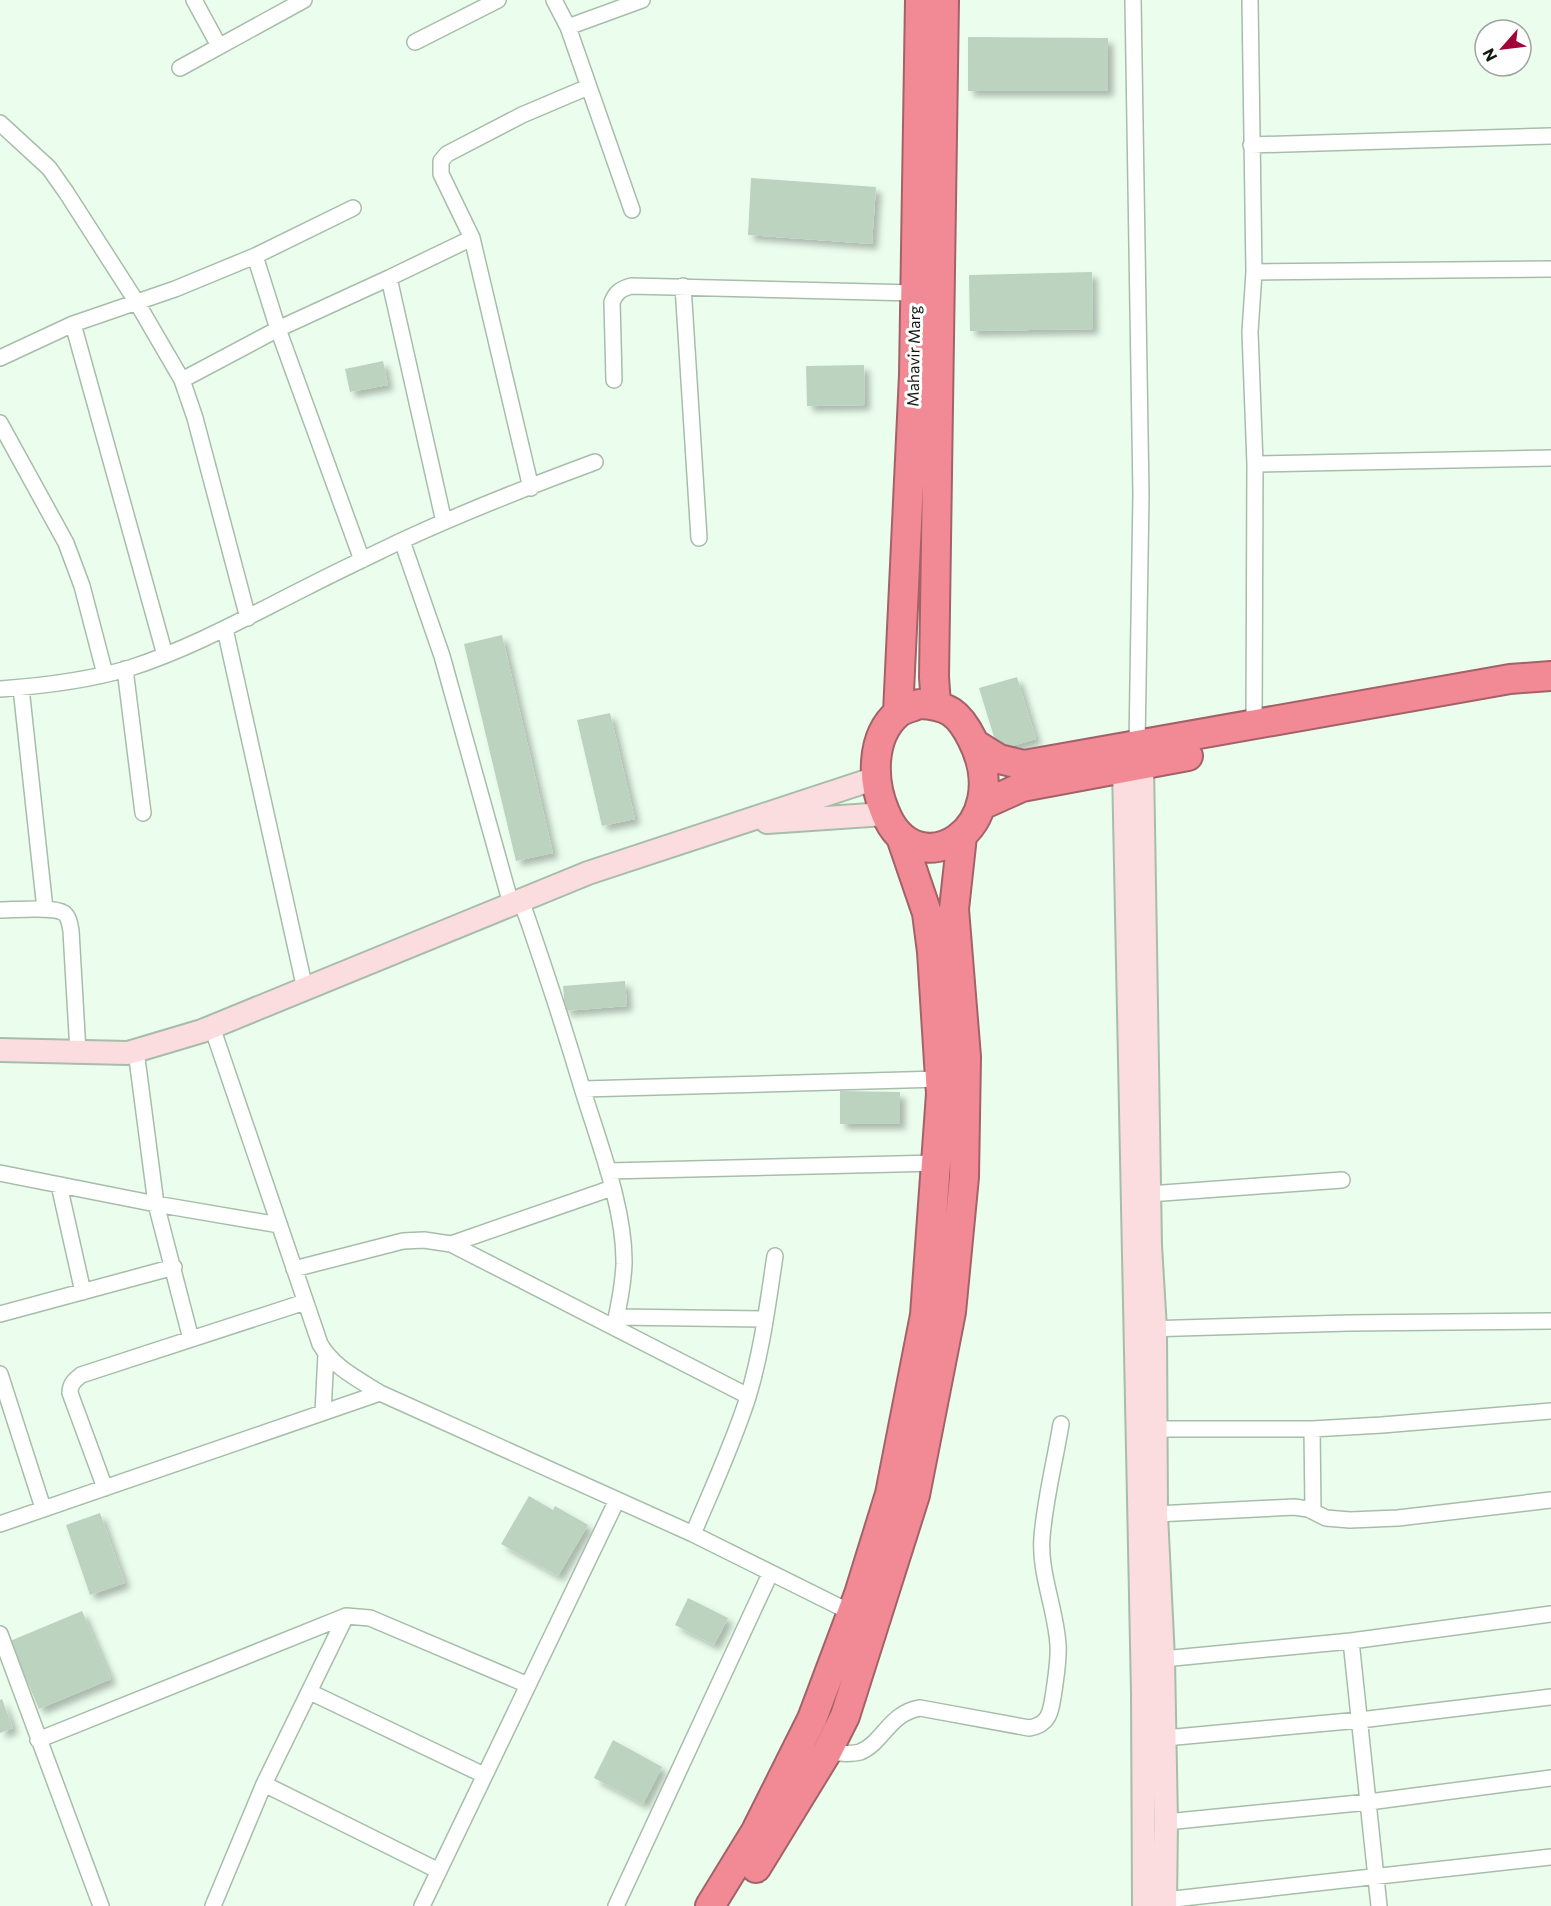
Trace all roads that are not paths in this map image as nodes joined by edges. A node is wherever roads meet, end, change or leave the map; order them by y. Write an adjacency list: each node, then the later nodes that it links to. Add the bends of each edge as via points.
1 (194, 0): 12 (street)
2 (304, 0): 12 (street)
3 (498, 0): 11 (street)
4 (554, 0): 10 (street)
5 (642, 0): 10 (street)
6 (920, 0): 26 (highway, Mahavir Marg)
7 (944, 0): 50 (highway, Mahavir Marg)
8 (1133, 0): 54 (street, via 1141,494)
9 (1250, 0): 17 (street)
10 (568, 27): 14 (street)
11 (415, 42)
12 (219, 46): 13 (street)
13 (180, 68)
14 (588, 87): 19 (street); 20 (street, via 522,115 447,154 441,161 441,174)
15 (0, 123): 27 (street, via 49,168)
16 (1551, 136): 17 (street)
17 (1251, 145): 23 (street)
18 (353, 208): 21 (street)
19 (632, 210)
20 (472, 238): 24 (street); 37 (street)
21 (255, 256): 27 (street); 29 (street)
22 (1551, 269): 23 (street)
23 (1254, 272): 36 (street, via 1250,332)
24 (389, 278): 29 (street); 38 (street)
25 (683, 286): 26 (street); 32 (street, via 631,286 615,294); 39 (street)
26 (915, 293): 51 (highway, Mahavir Marg)
27 (136, 301): 28 (street); 31 (street)
28 (73, 324): 30 (street); 44 (street)
29 (278, 329): 31 (street); 41 (street)
30 (0, 358)
31 (182, 380): 42 (street)
32 (614, 380)
33 (0, 423): 46 (street, via 66,543 82,586)
34 (1551, 458): 36 (street)
35 (595, 462): 37 (street)
36 (1255, 464): 52 (street)
37 (531, 488): 38 (street)
38 (444, 522): 40 (street)
39 (699, 538)
40 (402, 541): 41 (street); 62 (street, via 442,656)
41 (363, 560): 42 (street)
42 (248, 618): 43 (street)
43 (225, 629): 44 (street); 65 (street)
44 (165, 655): 45 (street)
45 (125, 669): 46 (street); 57 (street)
46 (105, 674): 48 (street)
47 (1546, 685): 52 (highway, via 1510,679); 54 (highway, via 1513,697)
48 (21, 687): 49 (street); 64 (street)
49 (0, 690)
50 (936, 704): 51 (highway, via 919,704); 53 (highway, via 951,710)
51 (898, 712): 55 (highway, via 881,739)
52 (1254, 726): 54 (highway)
53 (975, 744): 54 (highway, via 999,759 1024,765); 56 (highway, via 983,767)
54 (1135, 760): 56 (highway, via 1022,787); 78 (street); 91 (street)
55 (876, 778): 58 (highway); 59 (street)
56 (982, 804): 60 (highway, via 975,823)
57 (143, 813)
58 (885, 814): 59 (street); 61 (highway)
59 (731, 825): 62 (street, via 588,873)
60 (962, 836): 61 (highway, via 929,848 913,845); 123 (highway, via 954,909 966,1056 964,1177 951,1312 915,1495 845,1716)
61 (901, 837): 70 (highway, via 927,913)
62 (516, 902): 65 (street); 71 (street)
63 (0, 909): 64 (street)
64 (45, 909): 69 (street, via 62,912 69,921)
65 (305, 989): 66 (street)
66 (212, 1027): 68 (street); 80 (street)
67 (0, 1050): 69 (street)
68 (136, 1051): 69 (street); 79 (street)
69 (78, 1052)
70 (940, 1079): 71 (street); 72 (highway)
71 (583, 1089): 73 (street)
72 (937, 1163): 73 (street); 111 (highway, via 925,1315 890,1494)
73 (608, 1171): 77 (street)
74 (0, 1173): 76 (street)
75 (1342, 1180): 78 (street)
76 (58, 1185): 79 (street); 85 (street)
77 (612, 1188): 81 (street); 90 (street, via 624,1262)
78 (1149, 1194): 91 (street)
79 (156, 1204): 80 (street); 83 (street)
80 (279, 1225): 84 (street)
81 (451, 1244): 84 (street, via 403,1241); 90 (street)
82 (775, 1256): 88 (street)
83 (174, 1267): 85 (street); 92 (street)
84 (294, 1269): 86 (street)
85 (83, 1292): 87 (street)
86 (305, 1302): 92 (street); 93 (street)
87 (0, 1314)
88 (765, 1319): 90 (street); 96 (street)
89 (1551, 1321): 91 (street)
90 (615, 1322): 96 (street)
91 (1145, 1330): 100 (street); 132 (street, via 1142,1681)
92 (191, 1339): 102 (street, via 81,1375 70,1385)
93 (326, 1354): 95 (street); 98 (street)
94 (0, 1374): 105 (street)
95 (380, 1393): 98 (street); 103 (street)
96 (748, 1396): 109 (street)
97 (1551, 1410): 101 (street)
98 (323, 1412): 102 (street)
99 (1061, 1424): 123 (street, via 1042,1537 1058,1646 1046,1720 1029,1728 911,1709 866,1749)
100 (1155, 1429): 101 (street); 107 (street)
101 (1312, 1429): 106 (street)
102 (105, 1488): 105 (street)
103 (617, 1500): 109 (street); 117 (street)
104 (1551, 1500): 106 (street, via 1376,1519 1326,1518)
105 (43, 1508): 108 (street)
106 (1312, 1511): 107 (street, via 1294,1507)
107 (1156, 1514): 116 (street)
108 (0, 1524)
109 (693, 1534): 110 (street)
110 (770, 1574): 111 (street); 136 (street)
111 (852, 1613): 137 (highway, via 812,1719 756,1831)
112 (1551, 1614): 115 (street)
113 (346, 1616): 117 (street, via 370,1618); 118 (street); 122 (street)
114 (0, 1635): 122 (street)
115 (1351, 1641): 116 (street); 120 (street)
116 (1163, 1659): 121 (street)
117 (528, 1686): 124 (street)
118 (310, 1692): 124 (street); 126 (street)
119 (1551, 1697): 120 (street)
120 (1360, 1720): 121 (street); 127 (street)
121 (1165, 1738): 128 (street)
122 (39, 1740): 133 (street)
123 (826, 1752): 138 (highway)
124 (484, 1776): 130 (street)
125 (1551, 1778): 127 (street)
126 (264, 1784): 130 (street); 134 (street)
127 (1369, 1802): 128 (street); 131 (street)
128 (1166, 1822): 132 (street)
129 (1551, 1857): 131 (street)
130 (439, 1871): 135 (street)
131 (1376, 1877): 132 (street); 139 (street)
132 (1158, 1904)
133 (101, 1906)
134 (213, 1906)
135 (422, 1906)
136 (616, 1906)
137 (710, 1906)
138 (732, 1906)
139 (1379, 1906)

